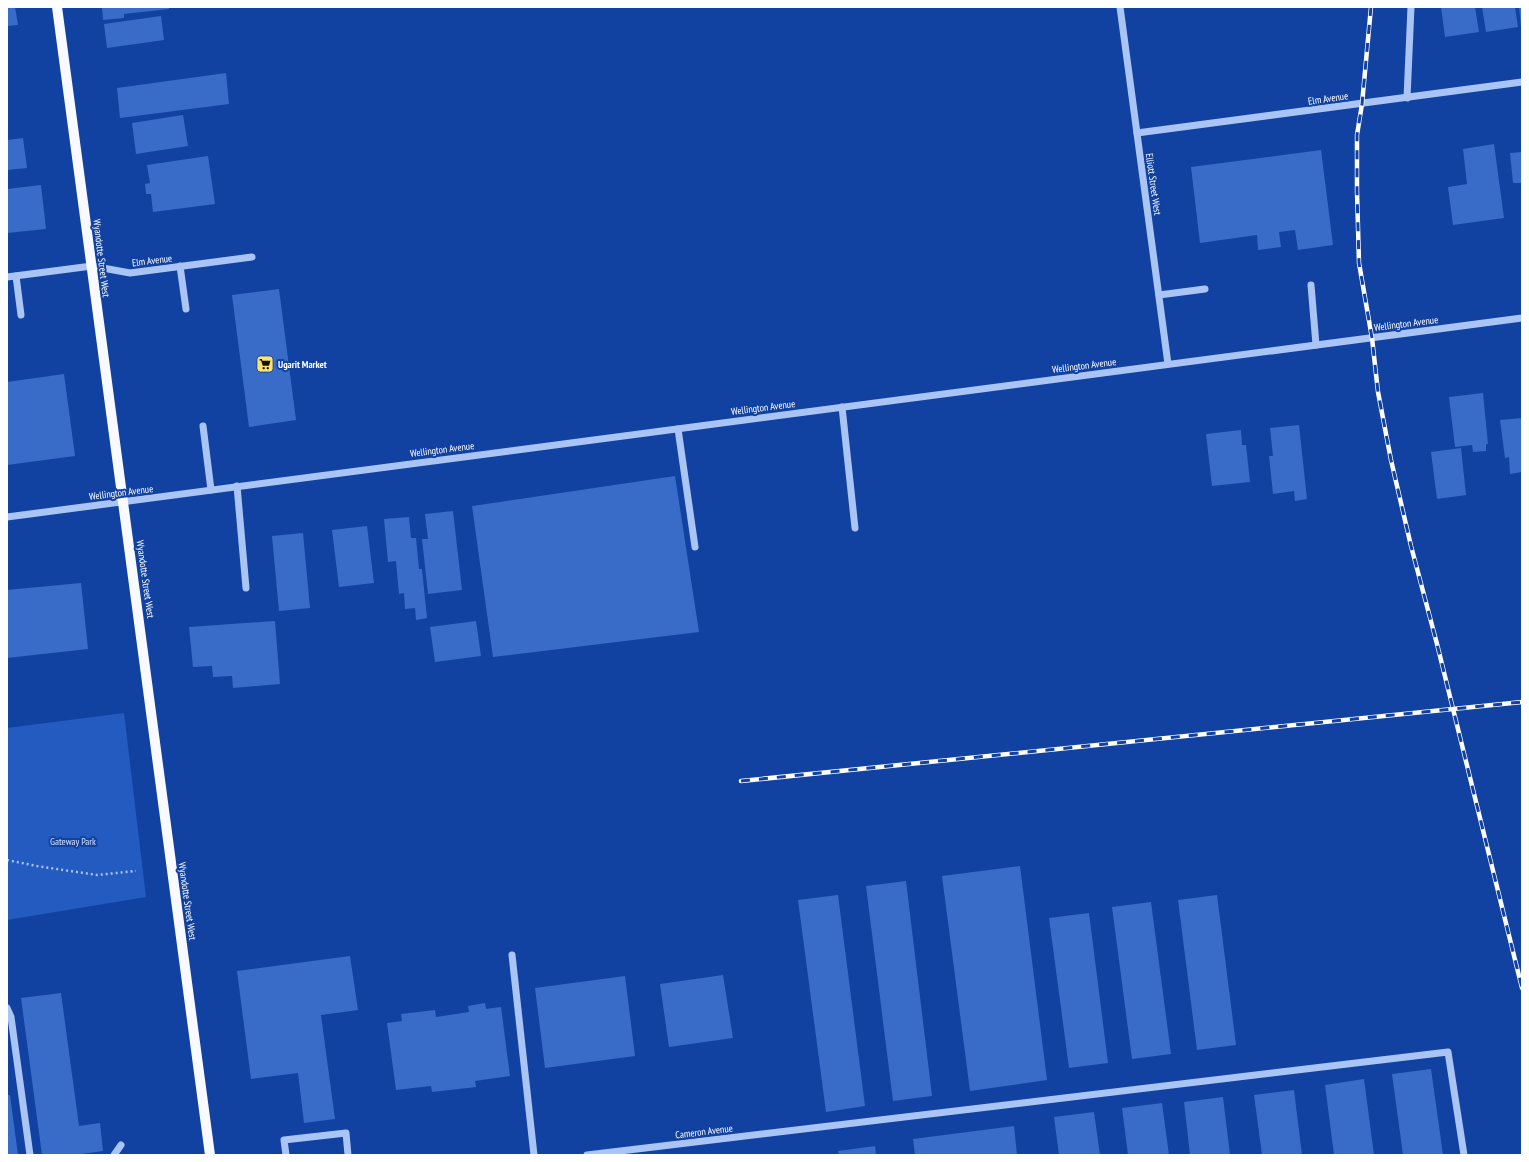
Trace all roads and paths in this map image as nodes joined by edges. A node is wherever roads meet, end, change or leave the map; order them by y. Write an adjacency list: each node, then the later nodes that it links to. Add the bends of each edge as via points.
1 (57, 7): 8 (main road, Wyandotte Street West)
2 (1120, 7): 6 (street, Elliott Street West)
3 (1411, 7): 5 (street)
4 (1522, 82): 5 (street, Elm Avenue)
5 (1407, 98): 6 (street, Elm Avenue)
6 (1137, 133): 14 (street, Elliott Street West)
7 (252, 257): 9 (street, Elm Avenue)
8 (92, 266): 9 (street, Elm Avenue, via 130,273); 10 (street, Elm Avenue); 25 (main road, Wyandotte Street West)
9 (180, 266): 15 (street)
10 (16, 276): 11 (street, Elm Avenue); 16 (street)
11 (7, 278)
12 (1311, 285): 18 (street)
13 (1205, 289): 14 (street)
14 (1159, 295): 19 (street, Elliott Street West)
15 (186, 309)
16 (21, 315)
17 (1522, 318): 18 (street, Wellington Avenue)
18 (1316, 345): 19 (street, Wellington Avenue)
19 (1168, 364): 20 (street, Wellington Avenue)
20 (842, 407): 22 (street, Wellington Avenue); 27 (street)
21 (202, 426): 24 (street)
22 (678, 429): 23 (street, Wellington Avenue); 28 (street)
23 (237, 486): 24 (street, Wellington Avenue); 29 (street)
24 (211, 490): 25 (street, Wellington Avenue)
25 (123, 502): 26 (street, Wellington Avenue); 37 (main road, Wyandotte Street West)
26 (7, 517)
27 (855, 528)
28 (695, 547)
29 (246, 588)
30 (7, 860): 31 (path, via 97,875)
31 (136, 871)
32 (512, 955): 40 (street)
33 (7, 1008): 35 (street, via 11,1016)
34 (121, 1145): 36 (street)
35 (30, 1155)
36 (114, 1155)
37 (210, 1155)
38 (286, 1155): 39 (street, via 284,1140 346,1134)
39 (348, 1155)
40 (534, 1155)
41 (587, 1155): 42 (street, Cameron Avenue, via 1448,1052)
42 (1464, 1155)

